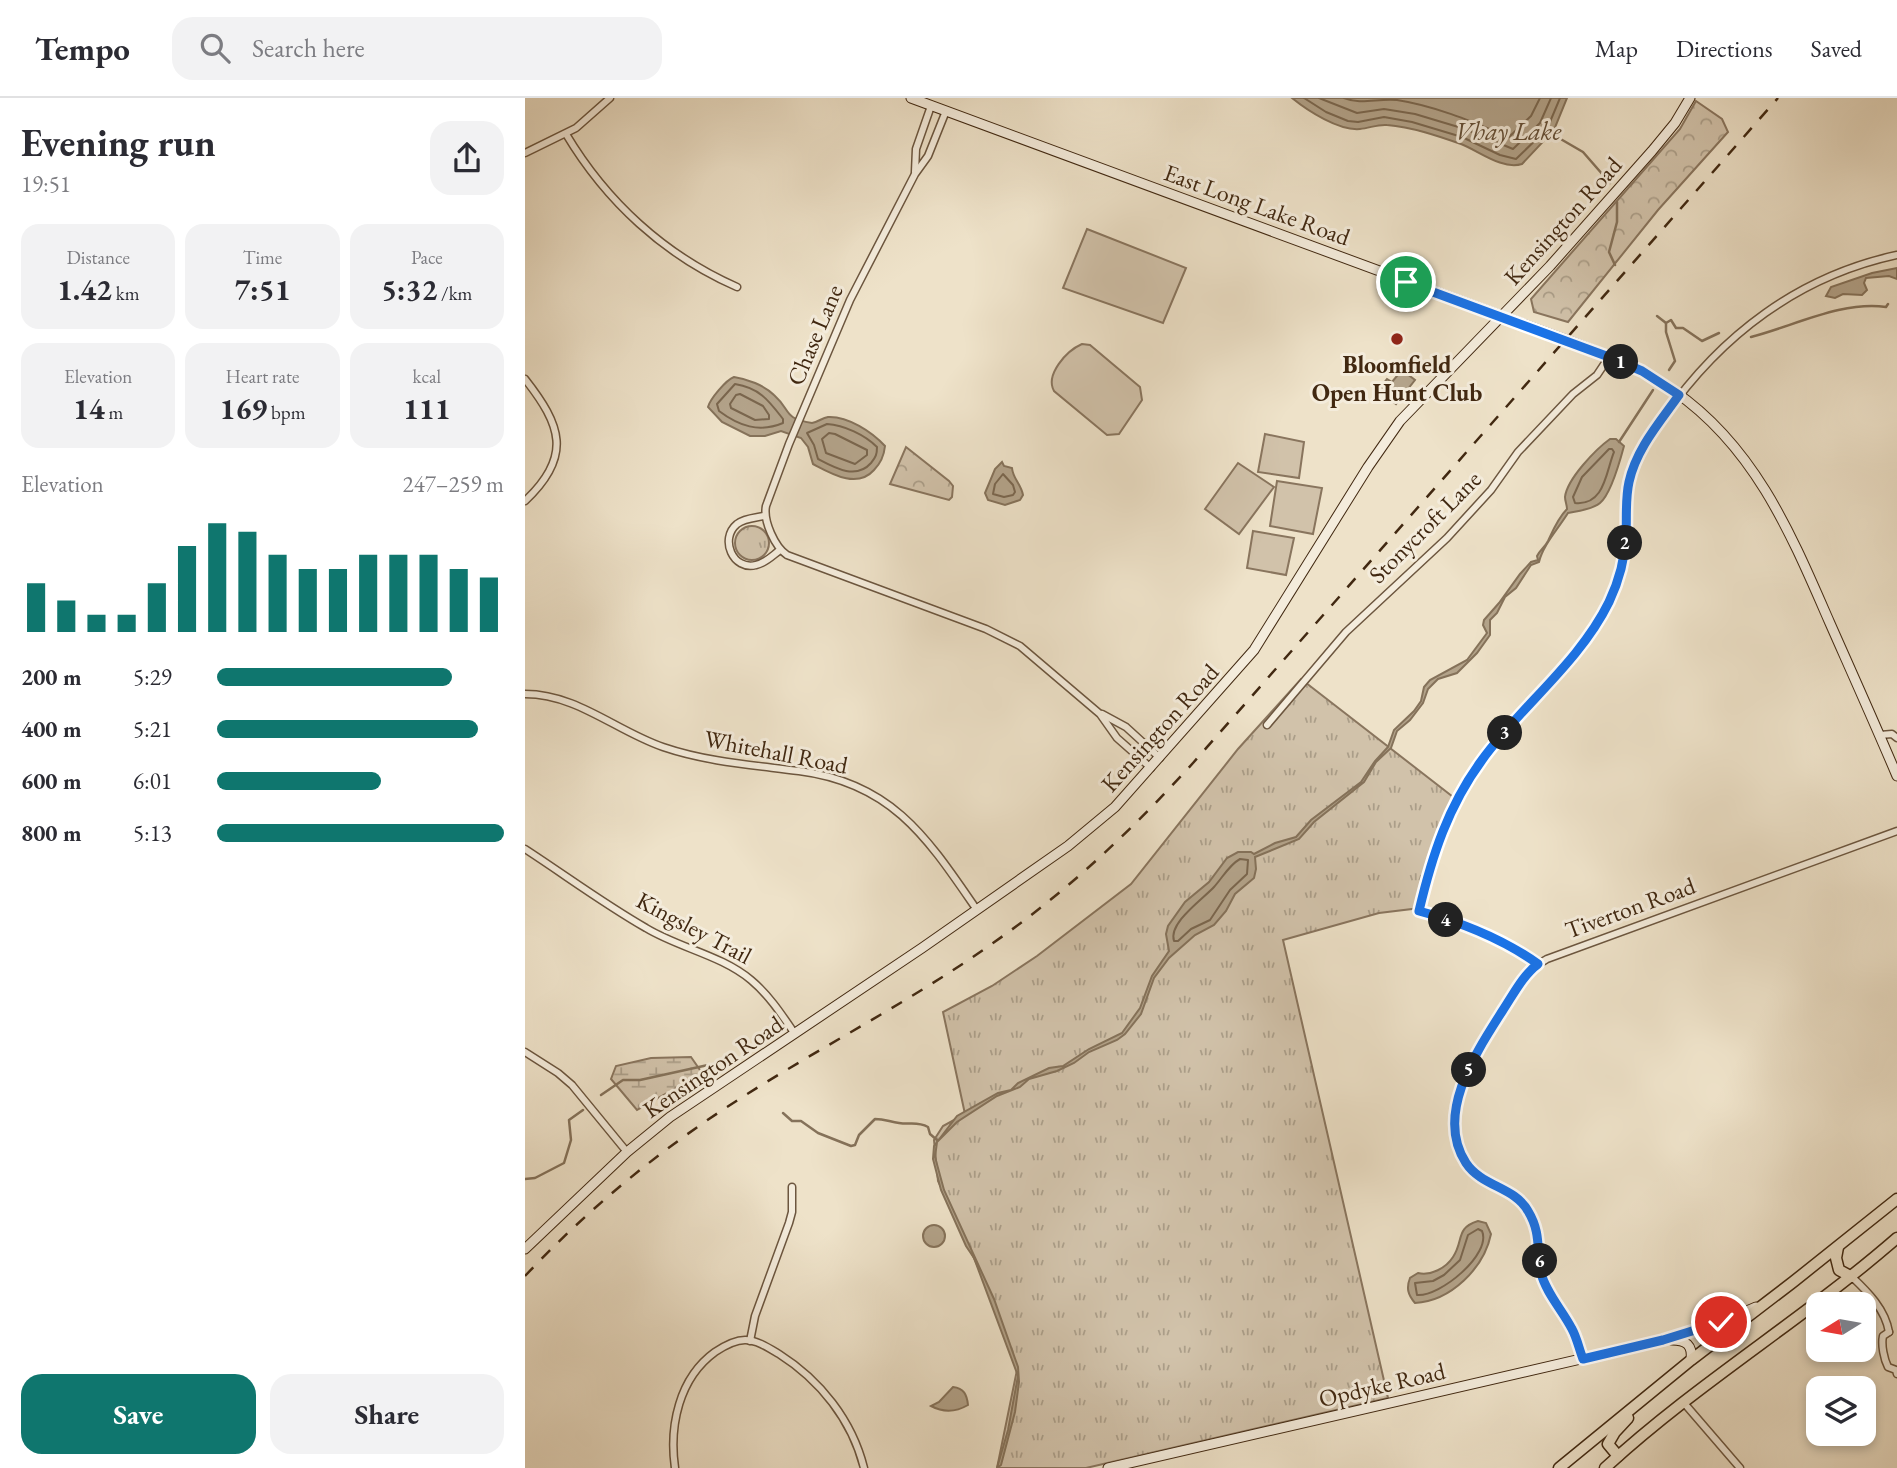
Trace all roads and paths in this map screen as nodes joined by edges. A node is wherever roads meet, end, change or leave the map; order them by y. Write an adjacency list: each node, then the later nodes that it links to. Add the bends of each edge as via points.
1 (610, 98): 6 (street)
2 (911, 98): 4 (main road, East Long Lake Road)
3 (1690, 98): 11 (main road, Kensington Road, via 1652,151)
4 (931, 106): 5 (main road, East Long Lake Road); 8 (street, Chase Lane, via 916,149)
5 (946, 111): 8 (street, Chase Lane, via 928,156); 11 (main road, East Long Lake Road)
6 (566, 134): 7 (street); 10 (street, via 595,178 636,222 691,264)
7 (525, 153)
8 (915, 174): 16 (street, Chase Lane, via 858,283 789,444)
9 (1897, 255): 14 (street, via 1832,275 1776,305 1726,344)
10 (737, 287)
11 (1500, 317): 12 (main road, East Long Lake Road); 23 (main road, Kensington Road, via 1390,434 1254,650)
12 (1609, 357): 14 (main road, East Long Lake Road); 20 (street, Stonycroft Lane, via 1518,452 1447,538 1346,632)
13 (525, 379): 15 (street, via 549,413 557,440 547,474)
14 (1679, 395): 21 (main road, East Long Lake Road, via 1734,446 1772,498); 29 (street, via 1632,472 1623,563 1608,603 1578,649 1469,778 1438,839 1419,911 1488,937)
15 (525, 501)
16 (764, 516): 17 (street); 17 (street, via 736,525 729,535 730,552 751,566)
17 (780, 550): 19 (street, via 1006,638 1039,660)
18 (525, 694): 28 (street, Whitehall Road, via 564,699 671,750 818,774 863,789 911,822)
19 (1100, 714): 23 (street, via 1126,727); 24 (street, via 1117,738)
20 (1267, 725)
21 (1880, 735): 22 (street); 25 (main road, East Long Lake Road)
22 (1897, 738)
23 (1160, 758): 24 (main road, Kensington Road)
24 (1151, 768): 28 (main road, Kensington Road, via 1098,823)
25 (1897, 776)
26 (1897, 831): 29 (street, Tiverton Road)
27 (525, 849): 30 (street, Kingsley Trail, via 646,928 740,972 766,995)
28 (977, 911): 30 (main road, Kensington Road)
29 (1538, 964): 44 (street, Tiverton Road, via 1478,1049 1459,1096 1456,1128 1471,1169 1519,1198 1529,1212 1537,1233 1542,1277 1571,1327)
30 (795, 1034): 32 (main road, Kensington Road, via 689,1104)
31 (525, 1052): 32 (street, via 572,1085)
32 (627, 1152): 37 (main road, Kensington Road)
33 (792, 1187): 43 (street, via 789,1223)
34 (1897, 1199): 36 (main road)
35 (1897, 1238): 38 (main road)
36 (1838, 1247): 38 (main road, via 1839,1270); 39 (main road)
37 (525, 1249)
38 (1852, 1277): 40 (street, via 1882,1310); 48 (main road)
39 (1761, 1305): 42 (main road, Opdyke Road, via 1710,1327); 45 (main road)
40 (1889, 1332): 41 (street); 46 (street, via 1882,1340 1886,1363)
41 (1897, 1333)
42 (1663, 1340): 44 (main road, Opdyke Road); 45 (main road, via 1685,1341 1691,1348)
43 (750, 1341): 50 (street, via 721,1348 689,1380 674,1425); 51 (street, via 779,1354 820,1387 851,1433)
44 (1583, 1359): 52 (main road, Opdyke Road)
45 (1691, 1360): 47 (main road)
46 (1897, 1371)
47 (1670, 1377): 49 (main road, via 1609,1439); 53 (main road)
48 (1685, 1403): 49 (main road); 55 (street)
49 (1618, 1456): 54 (main road)
50 (675, 1468)
51 (864, 1468)
52 (1108, 1468)
53 (1559, 1468)
54 (1605, 1468)
55 (1740, 1468)

